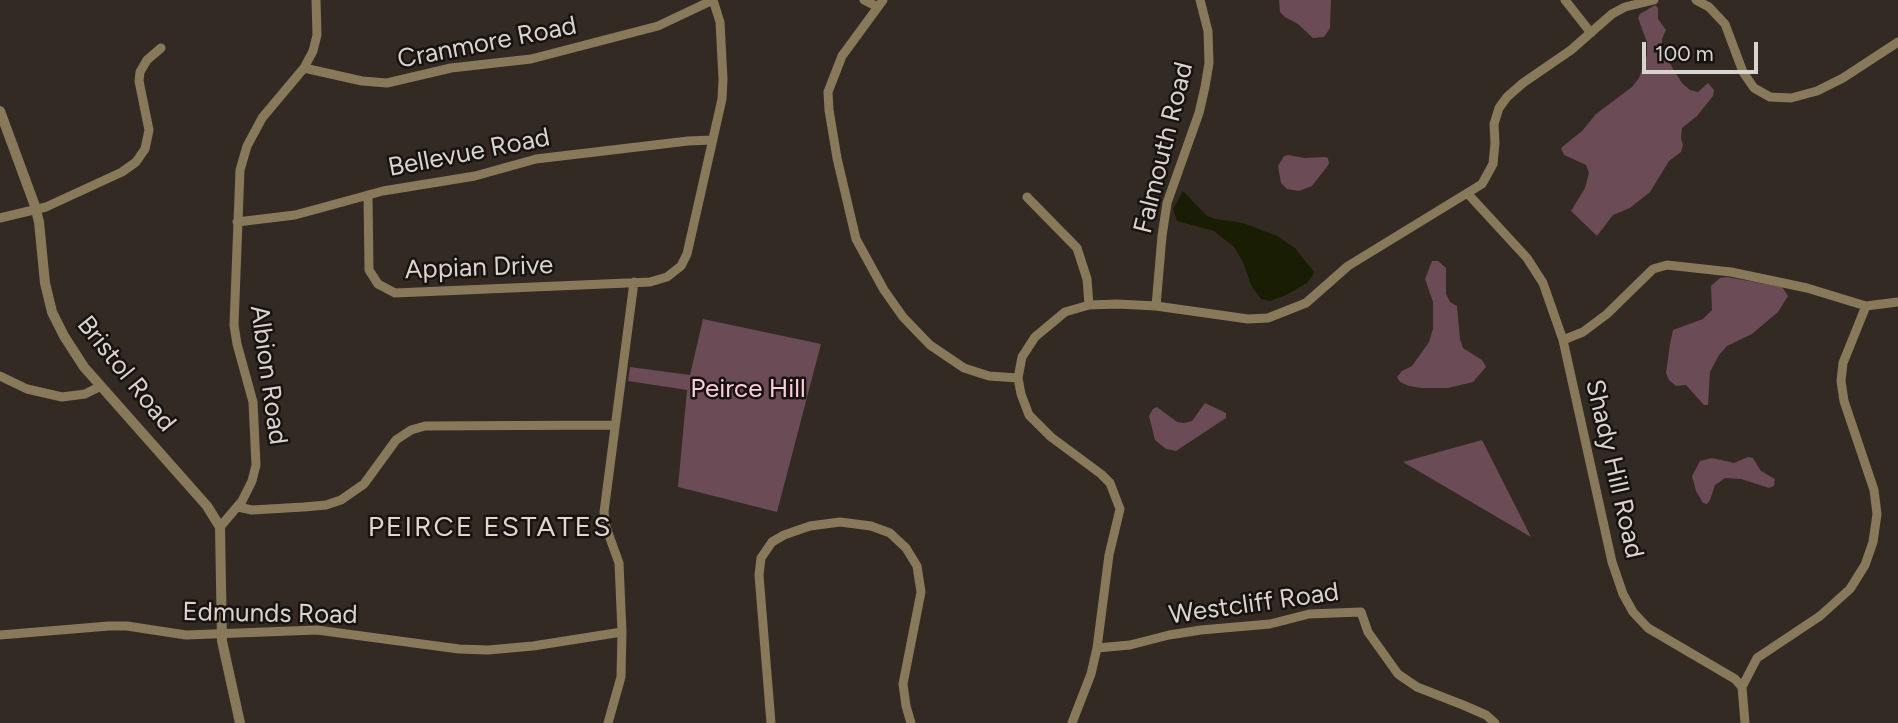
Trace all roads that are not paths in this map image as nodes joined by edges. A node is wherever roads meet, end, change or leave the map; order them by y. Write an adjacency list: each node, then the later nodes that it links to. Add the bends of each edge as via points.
1 (316, 0): 12 (street, Albion Road, via 316,41)
2 (713, 0): 12 (street, Cranmore Road, via 658,26 531,59 451,68 387,83); 14 (street, Appian Drive, via 719,19 723,84)
3 (864, 0): 8 (street)
4 (1200, 0): 24 (street, Falmouth Road, via 1208,31 1209,63 1199,113 1167,203)
5 (1565, 0): 9 (street)
6 (1654, 0): 9 (street, via 1625,7)
7 (1696, 0): 10 (street, via 1725,24 1743,72 1754,88 1770,97 1791,98 1817,91)
8 (881, 4): 28 (street, via 842,56 828,92 836,158 856,239 903,317 935,350 964,368)
9 (1591, 33): 15 (street, via 1507,97 1494,124 1493,164 1482,184)
10 (1898, 42)
11 (161, 48): 18 (street, via 145,62 139,75 149,130 139,159 122,172)
12 (304, 68): 20 (street, Albion Road, via 265,112 247,146 240,170)
13 (0, 111): 18 (street, Bristol Road)
14 (712, 140): 16 (street, Bellevue Road, via 536,159 475,176); 21 (street, Appian Drive, via 685,261 664,279)
15 (1468, 194): 24 (street, via 1348,266 1289,312 1248,320); 26 (street, Shady Hill Road, via 1527,258 1543,283)
16 (368, 195): 20 (street, Bellevue Road, via 295,215); 21 (street, Appian Drive, via 369,270 378,284 392,292)
17 (1027, 197): 23 (street, via 1077,248)
18 (37, 210): 19 (street); 29 (street, Bristol Road, via 44,277 54,317 73,352)
19 (0, 218)
20 (237, 222): 31 (street, Albion Road, via 234,330 252,396 256,438 253,477)
21 (634, 282): 30 (street)
22 (1898, 302): 25 (street)
23 (1089, 305): 24 (street); 28 (street, via 1065,312 1035,337 1022,357)
24 (1156, 306)
25 (1866, 306): 26 (street, via 1795,285 1667,265 1653,269 1583,332); 37 (street, via 1843,363 1841,382 1874,490 1873,542 1850,589 1820,616 1757,659)
26 (1563, 340): 37 (street, Shady Hill Road, via 1623,594 1648,628)
27 (0, 376): 29 (street, via 27,389 62,397)
28 (1018, 378): 36 (street, via 1029,415 1101,474 1118,500)
29 (101, 386): 32 (street, Bristol Road, via 207,506)
30 (615, 425): 31 (street, via 425,426 392,443 364,484 341,499 304,508); 33 (street, via 604,520 620,567)
31 (239, 507): 32 (street, Albion Road)
32 (220, 527): 34 (street)
33 (622, 632): 34 (street, Edmunds Road, via 495,650 317,630); 39 (street, via 621,677)
34 (222, 634): 35 (street, Edmunds Road, via 186,635 109,626); 38 (street)
35 (0, 635)
36 (1097, 648): 42 (street); 43 (street, Westcliff Road, via 1270,624 1309,614 1361,612 1368,632 1398,674)
37 (1742, 687): 44 (street)
38 (240, 723)
39 (608, 723)
40 (771, 723): 41 (street, via 761,558 784,534 847,522 890,533 917,566 921,592 903,684)
41 (911, 723)
42 (1072, 723)
43 (1495, 723)
44 (1745, 723)

